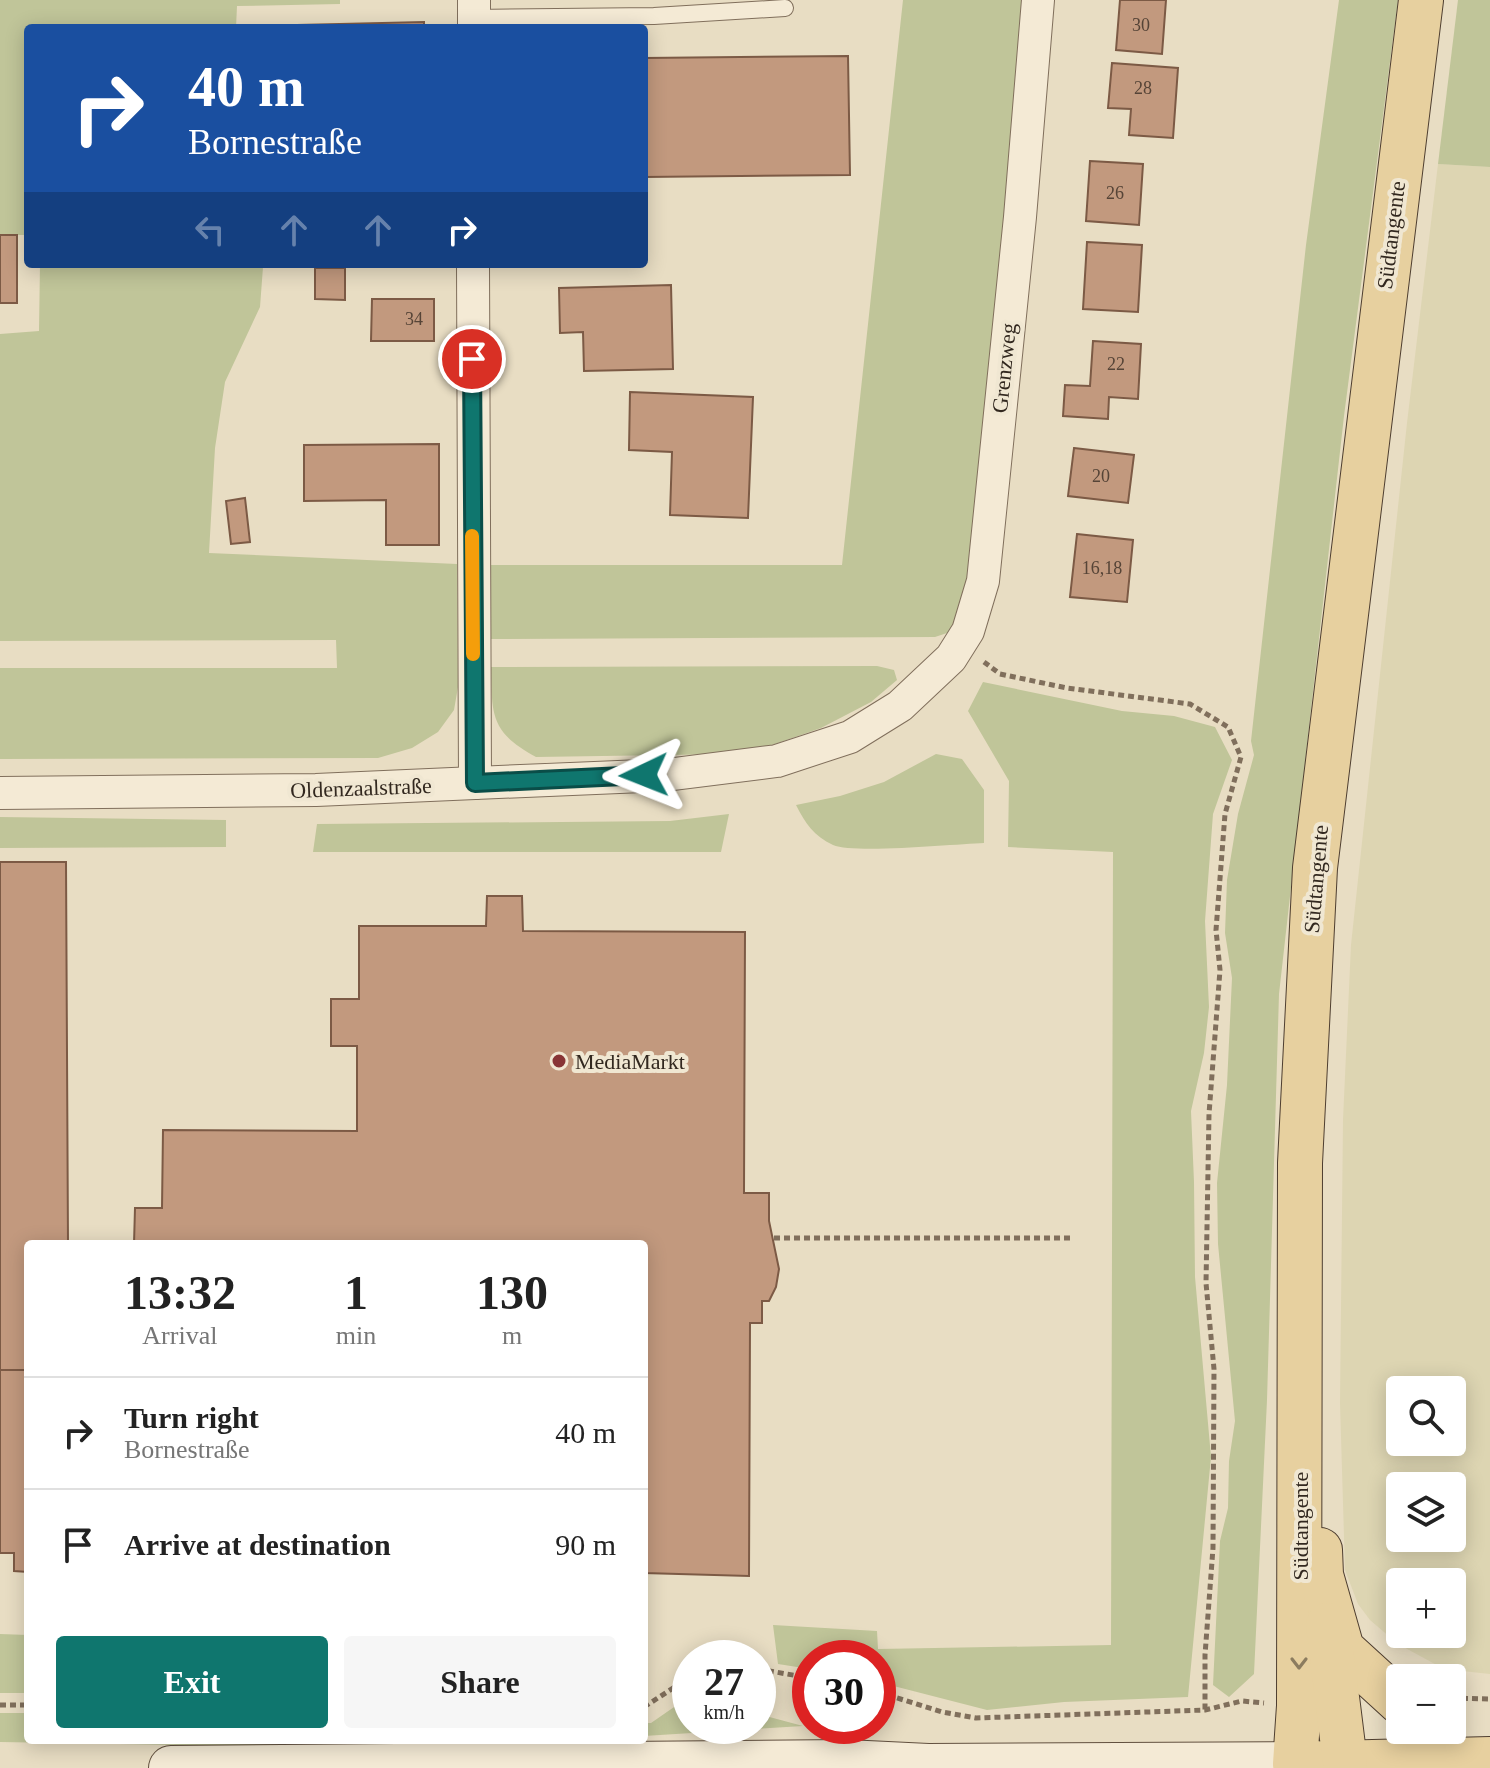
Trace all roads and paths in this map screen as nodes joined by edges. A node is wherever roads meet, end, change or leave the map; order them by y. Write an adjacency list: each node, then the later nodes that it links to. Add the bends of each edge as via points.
1 (1038, 0): 6 (street, Grenzweg, via 983,581)
2 (1421, 0): 12 (main road, Südtangente, via 1315,868 1300,1163)
3 (785, 8): 4 (lane, via 654,16)
4 (474, 15)
5 (473, 268): 8 (street)
6 (960, 644): 7 (street, Grenzweg); 16 (path, via 1000,674 1190,704 1228,727 1241,757 1225,814 1209,1114 1206,1283 1214,1369 1213,1548 1205,1710 976,1718)
7 (900, 706): 8 (street, Oldenzaalstraße, via 850,737 777,761 666,775)
8 (475, 783): 9 (street, Oldenzaalstraße)
9 (0, 793)
10 (774, 1238): 11 (path)
11 (1073, 1238)
12 (1301, 1333): 13 (main road, via 1315,1405); 25 (main road, Südtangente, one-way to 25, via 1299,1706)
13 (1321, 1575): 15 (main road, via 1342,1649); 24 (main road)
14 (672, 1689): 19 (path)
15 (1386, 1689)
16 (896, 1698)
17 (1466, 1698): 18 (path)
18 (1490, 1699)
19 (648, 1704)
20 (0, 1705): 21 (path)
21 (24, 1705)
22 (1460, 1744): 23 (main road)
23 (1484, 1759): 24 (main road)
24 (1345, 1762): 25 (main road)
25 (1294, 1766): 26 (main road, via 830,1762)
26 (171, 1768)

